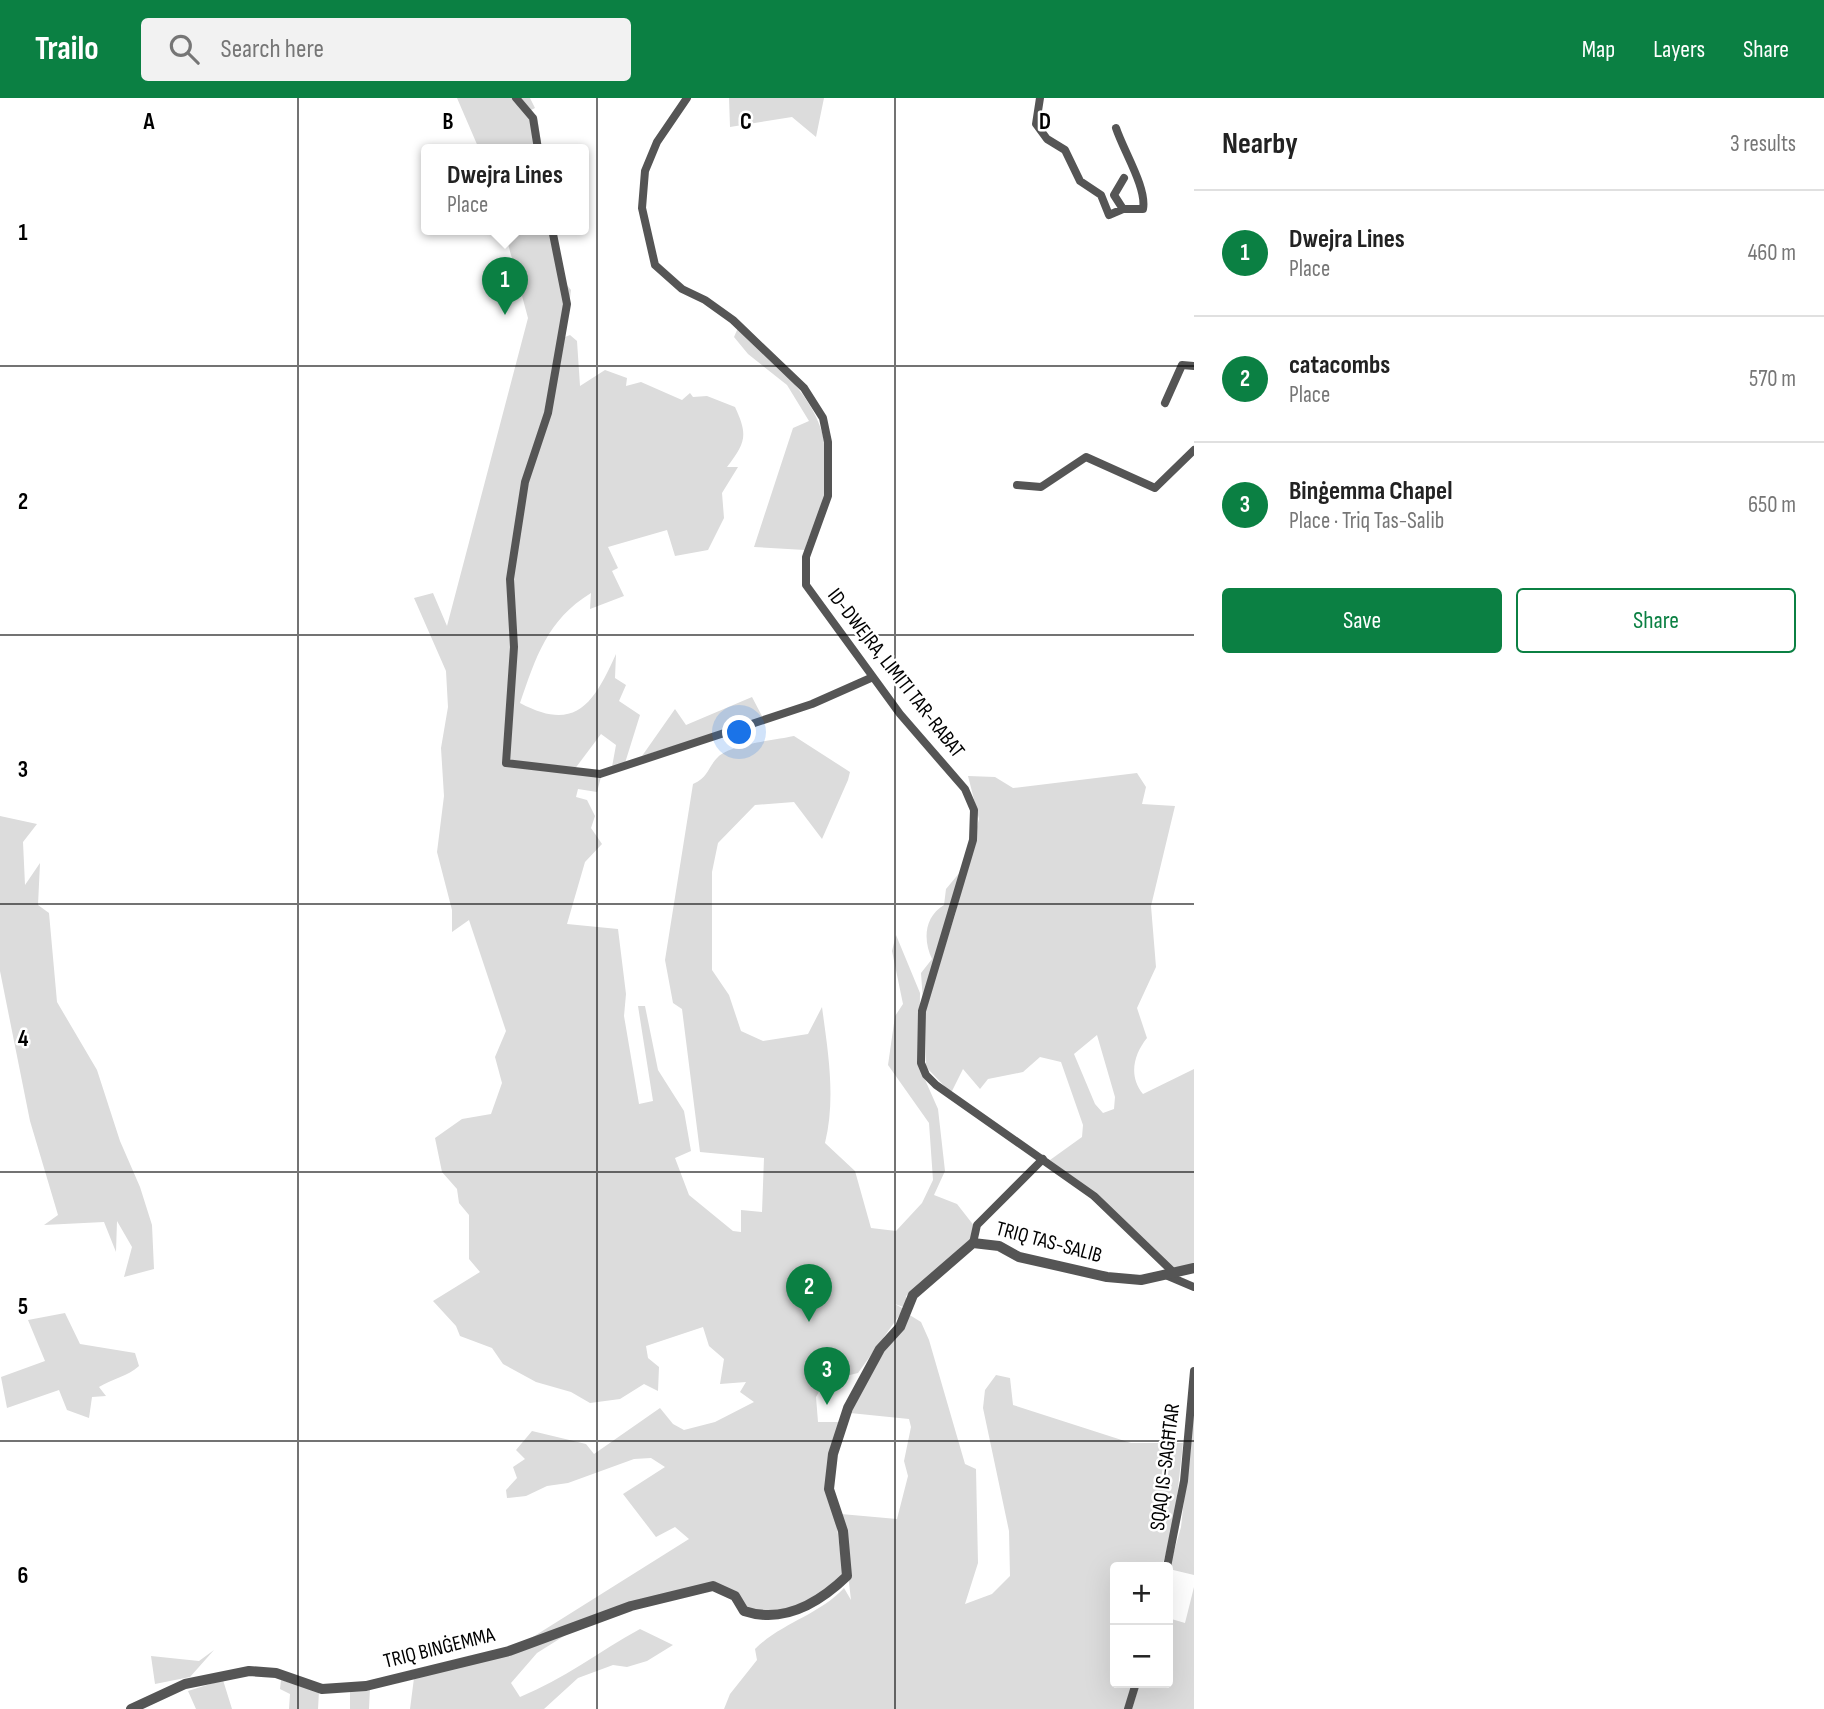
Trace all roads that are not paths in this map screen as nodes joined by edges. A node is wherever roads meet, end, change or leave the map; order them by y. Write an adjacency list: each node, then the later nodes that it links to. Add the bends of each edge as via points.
1 (516, 98): 5 (street, via 533,118)
2 (687, 98): 13 (street, ID-DWEJRA, LIMITI TAR-RABAT, via 657,142 645,171 642,208 655,265 674,284 733,320 804,388 823,418 828,496 806,557 806,585)
3 (1040, 98): 7 (street, via 1036,124 1047,139 1065,150 1080,181 1096,190 1109,215)
4 (1116, 128): 7 (street, via 1146,195 1143,209)
5 (537, 144)
6 (1124, 178): 7 (street, via 1114,195)
7 (1123, 209)
8 (553, 235): 13 (street, via 568,304 548,413 525,482 510,579 514,647 506,763 600,774 812,704)
9 (1194, 366): 10 (street, via 1182,365)
10 (1165, 403)
11 (1194, 450): 12 (street, via 1155,488 1086,457 1041,487)
12 (1017, 485)
13 (873, 677): 14 (street, ID-DWEJRA, LIMITI TAR-RABAT, via 965,789 974,810 973,840 922,1011 920,1063 936,1085)
14 (1043, 1159): 15 (street, via 977,1225); 17 (street, ID-DWEJRA, LIMITI TAR-RABAT, via 1094,1196)
15 (973, 1243): 17 (street, TRIQ TAS-SALIB, via 1107,1277 1141,1280); 21 (street, TRIQ TAS-SALIB, via 913,1295 900,1327 880,1349 848,1408 833,1454 829,1489 843,1531 847,1576 801,1610 761,1617)
16 (1194, 1268): 17 (street, TRIQ TAS-SALIB)
17 (1169, 1275): 18 (street)
18 (1194, 1287)
19 (1194, 1371): 20 (street, SQAQ IS-SAGĦTAR, via 1184,1481)
20 (1168, 1562)
21 (744, 1611): 23 (street, TRIQ BINĠEMMA, via 735,1596 713,1587 631,1606 509,1651 366,1686 322,1689 276,1673 249,1671 185,1684)
22 (1134, 1688): 24 (street)
23 (131, 1709)
24 (1128, 1709)

